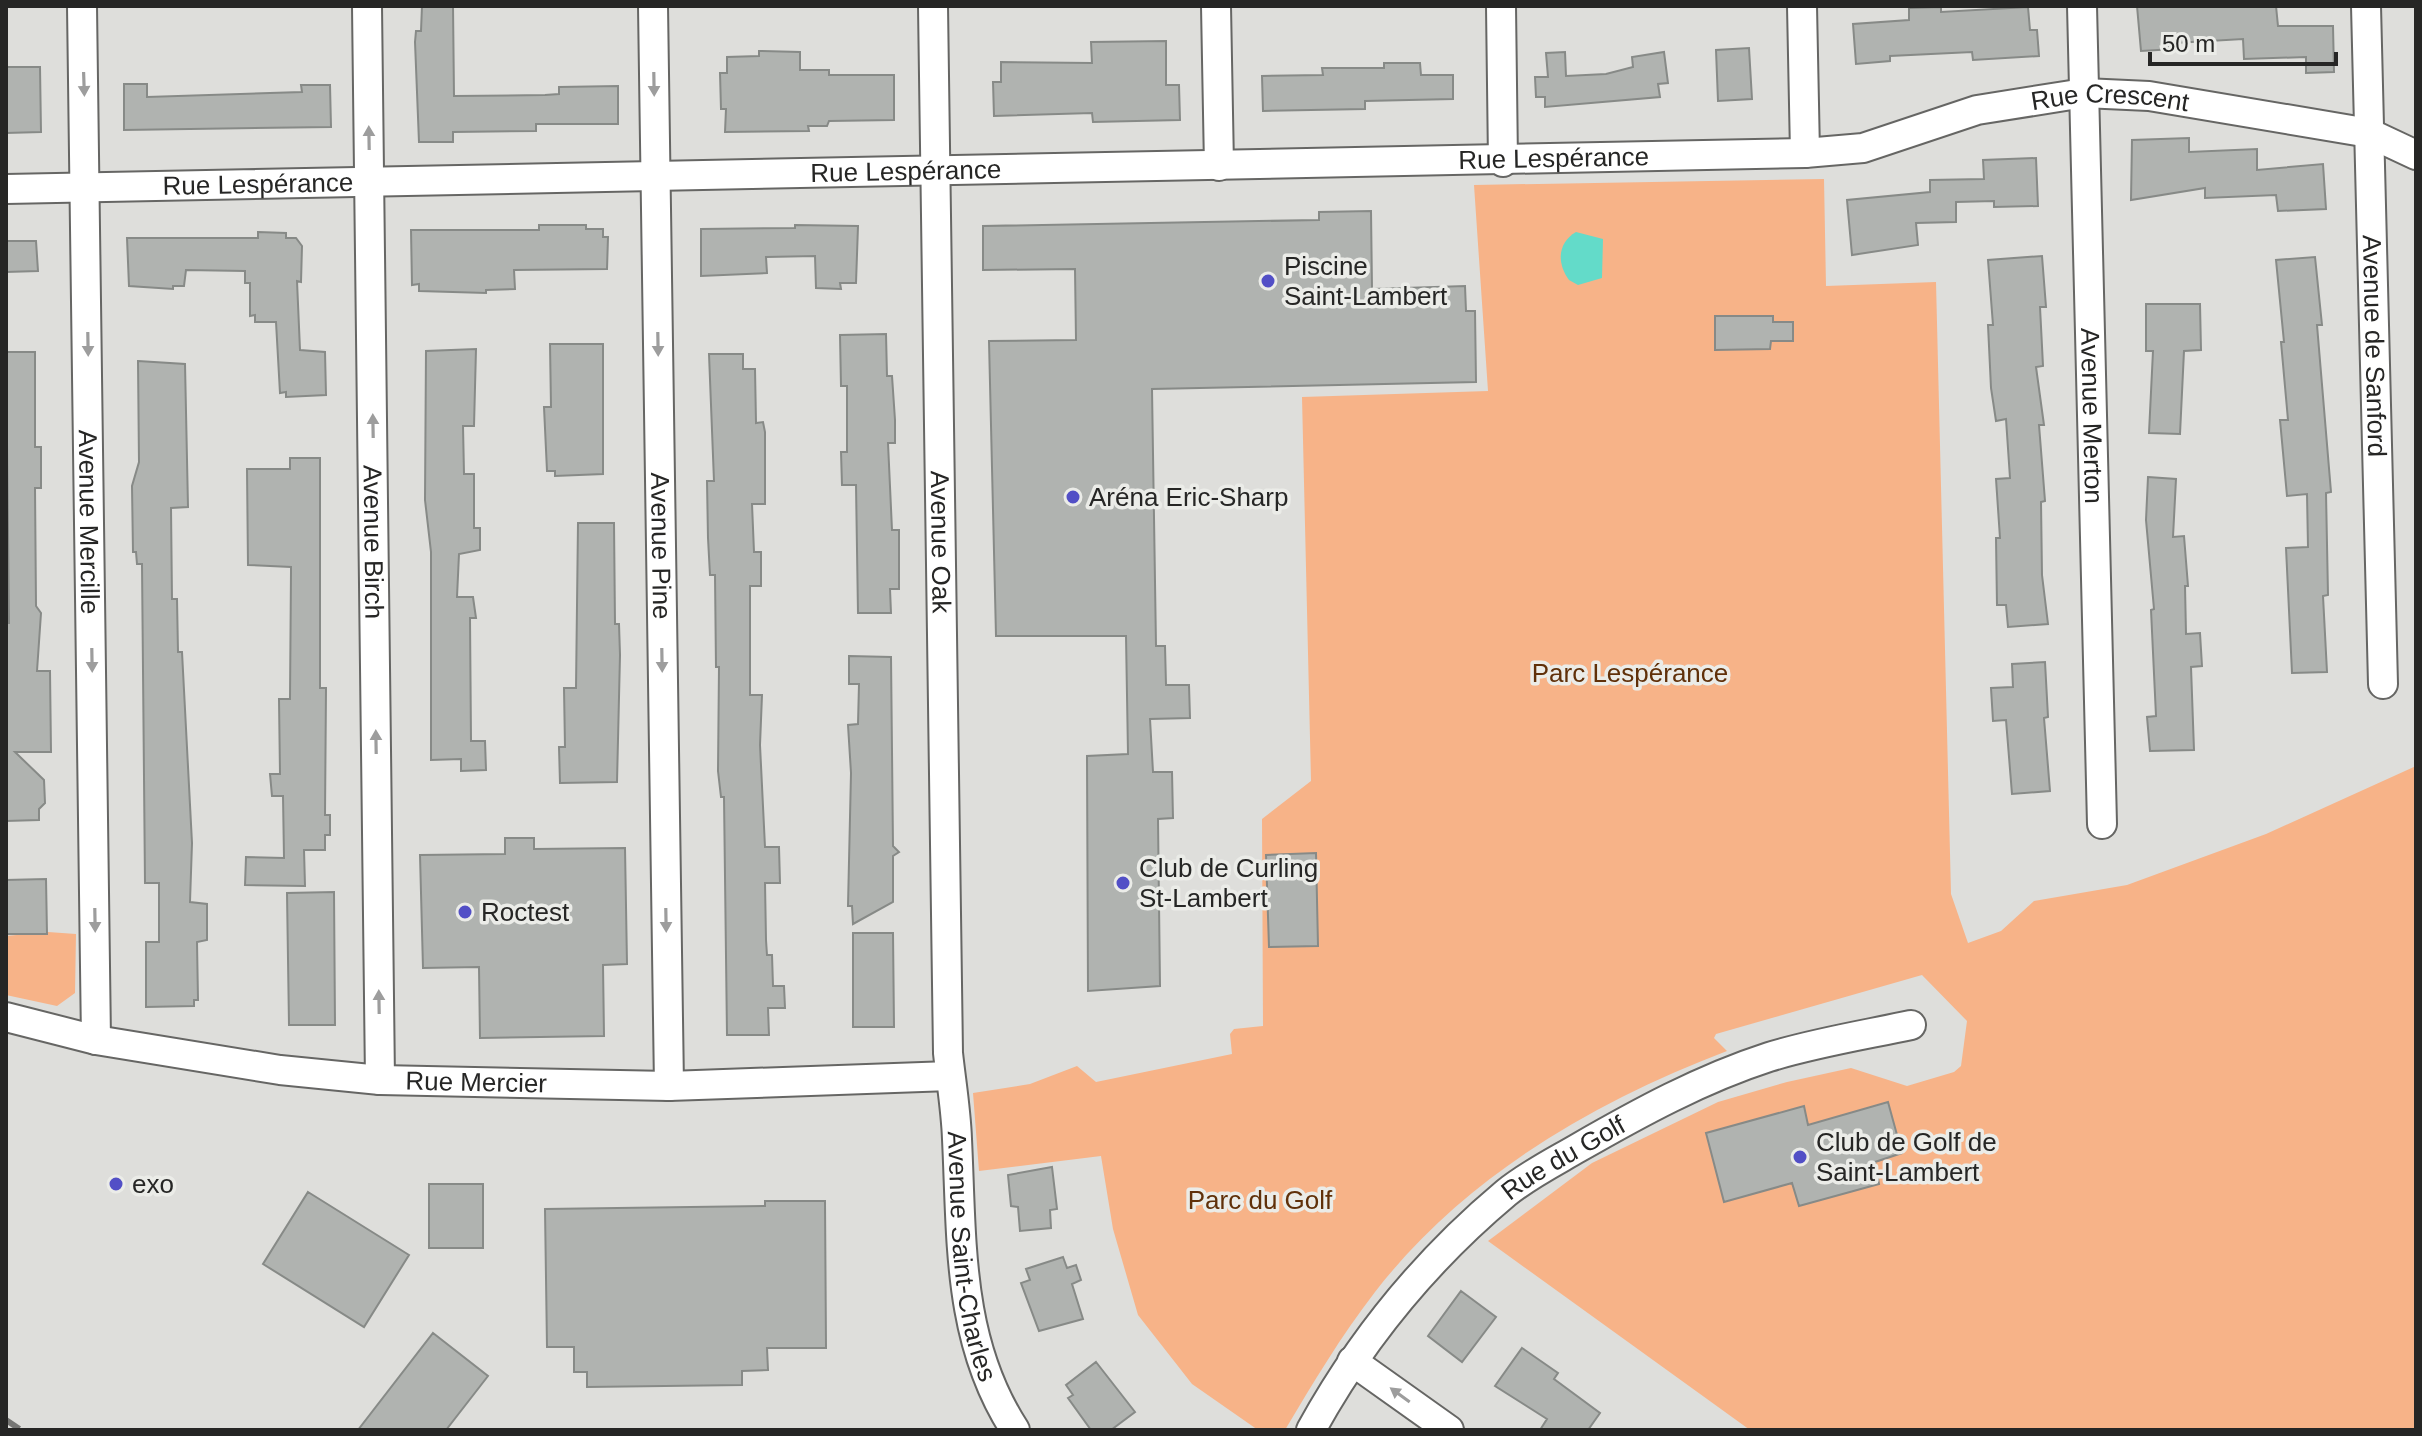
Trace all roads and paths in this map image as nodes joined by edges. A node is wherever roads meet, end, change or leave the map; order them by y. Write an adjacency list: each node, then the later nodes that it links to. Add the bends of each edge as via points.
1 (82, 6): 19 (street, Avenue Mercille, one-way to 19)
2 (367, 6): 18 (street, Avenue Birch, one-way to 2)
3 (653, 6): 17 (street, Avenue Pine, one-way to 17)
4 (933, 6): 16 (street, Avenue Oak)
5 (1216, 6): 15 (street)
6 (1501, 6): 14 (street)
7 (1802, 6): 12 (street)
8 (2082, 6): 10 (street, Avenue Merton)
9 (2366, 6): 11 (street, Avenue de Sanford)
10 (2084, 93): 11 (street, Rue Crescent, via 2149,96); 12 (street, Rue Crescent, via 1977,110 1863,148); 22 (street, Avenue Merton)
11 (2369, 133): 13 (street, Rue Crescent); 21 (street, Avenue de Sanford)
12 (1805, 153): 14 (street, Rue Lespérance)
13 (2416, 155)
14 (1503, 162): 15 (street, Rue Lespérance)
15 (1219, 166): 16 (street, Rue Lespérance)
16 (934, 173): 17 (street, Rue Lespérance); 26 (street, Avenue Oak)
17 (655, 178): 18 (street, Rue Lespérance); 28 (street, Avenue Pine, one-way to 28)
18 (369, 182): 19 (street, Rue Lespérance); 27 (street, Avenue Birch, one-way to 18)
19 (87, 188): 20 (street, Rue Lespérance); 25 (street, Avenue Mercille, one-way to 25)
20 (6, 189)
21 (2383, 684)
22 (2102, 824)
23 (6, 1017): 25 (street, Rue Mercier)
24 (1911, 1025): 29 (street, Rue du Golf, via 1771,1056 1733,1070 1650,1106 1528,1177 1433,1262)
25 (96, 1040): 27 (street, Rue Mercier, via 280,1070)
26 (950, 1076): 28 (street, Rue Mercier); 30 (street, Avenue Saint-Charles, via 962,1282 976,1348 996,1401)
27 (380, 1080): 28 (street, Rue Mercier)
28 (669, 1086)
29 (1352, 1361): 31 (street, Rue du Golf); 32 (street, one-way to 29)
30 (1015, 1430)
31 (1311, 1430)
32 (1449, 1430)

